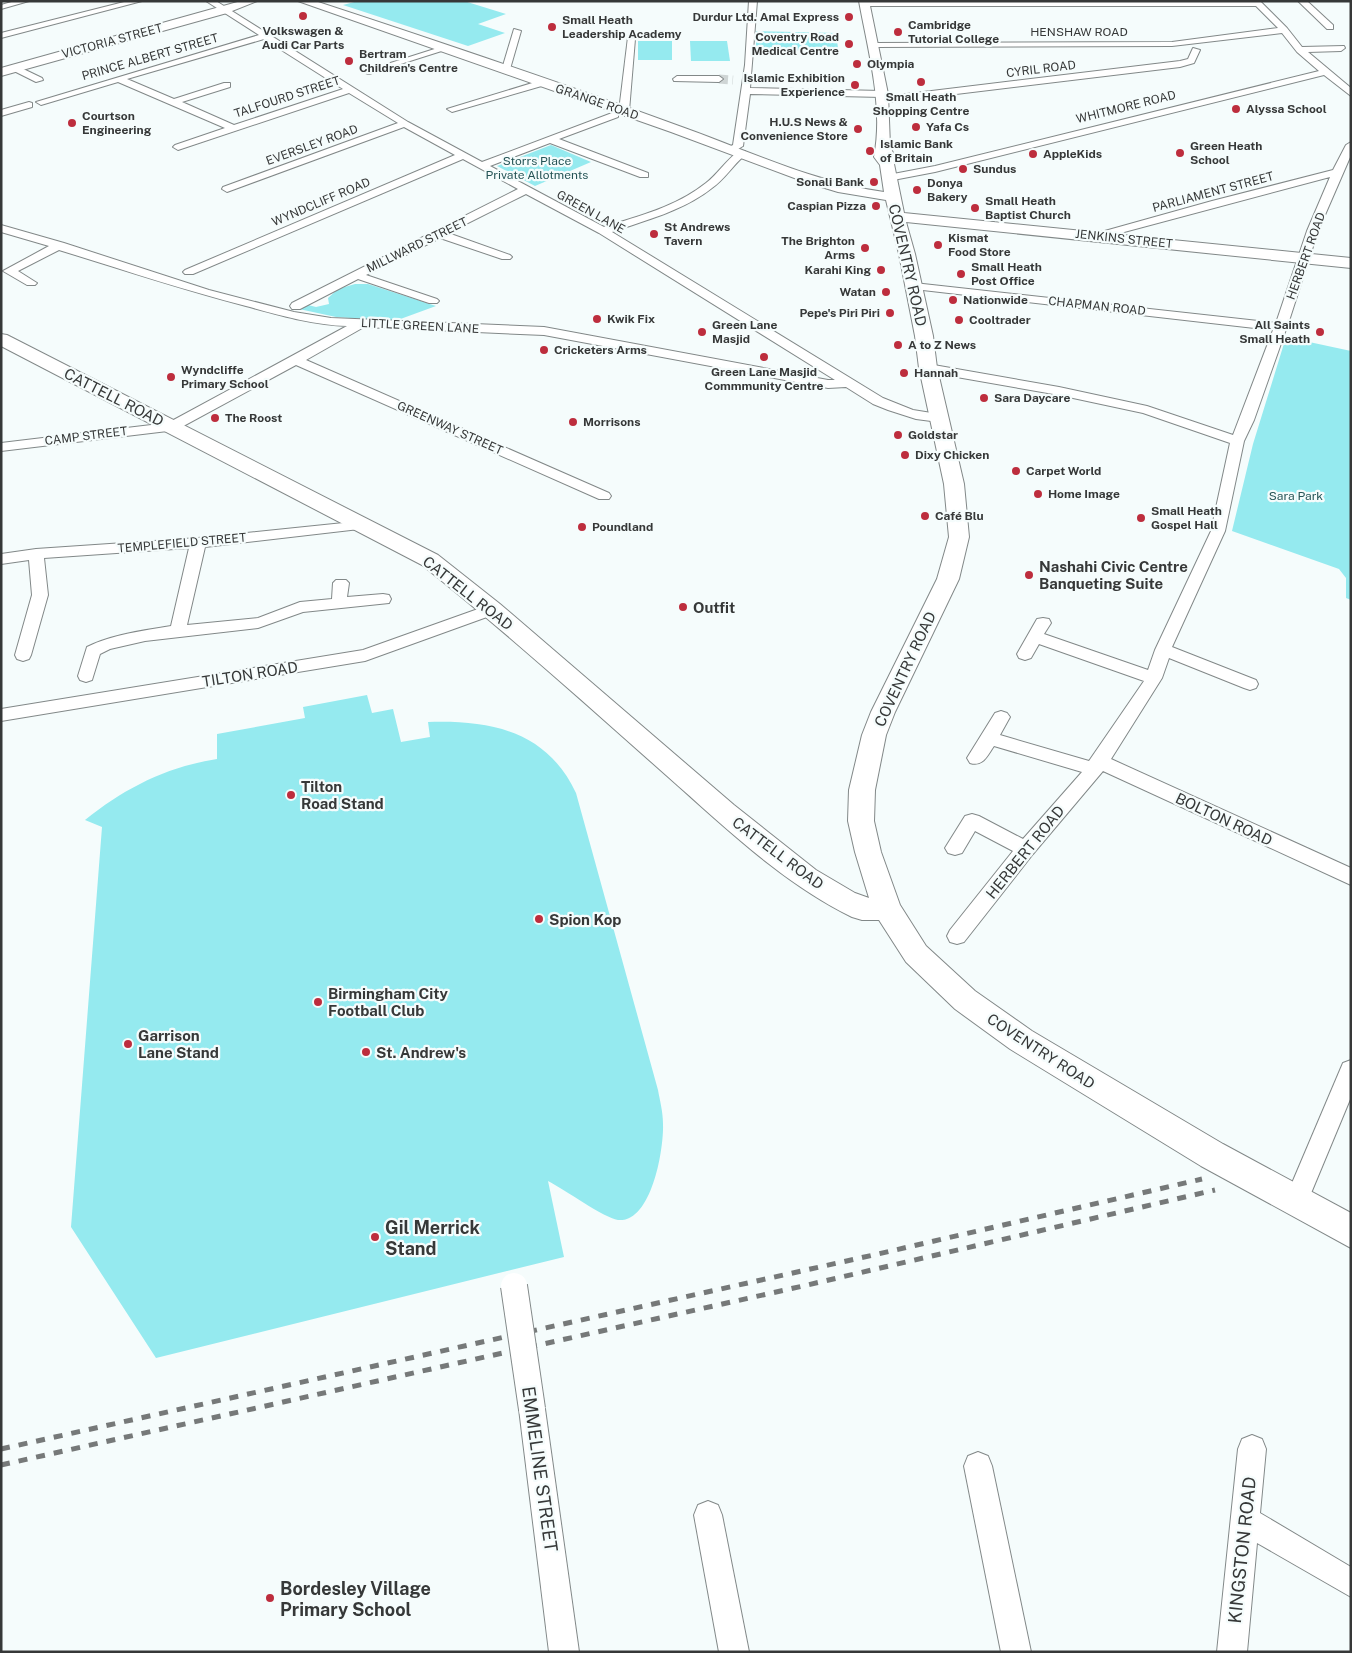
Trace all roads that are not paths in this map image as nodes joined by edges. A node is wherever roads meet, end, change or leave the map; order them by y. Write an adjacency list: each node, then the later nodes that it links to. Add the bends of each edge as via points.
1 (25, 1): 10 (street)
2 (138, 1): 17 (street)
3 (210, 1): 11 (street, GREEN LANE)
4 (252, 1): 11 (street, VICTORIA STREET)
5 (304, 1): 21 (street, GRANGE ROAD)
6 (753, 1): 39 (street, via 743,80)
7 (1302, 1): 13 (street)
8 (866, 2): 9 (street); 20 (street, COVENTRY ROAD)
9 (1257, 3): 15 (street)
10 (1, 7)
11 (223, 11): 18 (street, GREEN LANE); 25 (street, VICTORIA STREET)
12 (1305, 18): 13 (street)
13 (1320, 18): 14 (street)
14 (1330, 27)
15 (1284, 30): 20 (street, HENSHAW ROAD, via 1172,44); 24 (street)
16 (517, 31): 26 (street)
17 (1, 36)
18 (265, 36): 31 (street, PRINCE ALBERT STREET); 38 (street, GREEN LANE)
19 (631, 39): 50 (street)
20 (874, 45): 42 (street, COVENTRY ROAD)
21 (447, 48): 26 (street, GRANGE ROAD); 28 (street)
22 (1341, 48): 24 (street)
23 (1196, 50): 42 (street, CYRIL ROAD, via 1192,61 1180,64)
24 (1300, 50): 29 (street)
25 (15, 68): 27 (street, VICTORIA STREET); 34 (street)
26 (506, 69): 35 (street, GRANGE ROAD)
27 (1, 72)
28 (366, 72)
29 (1326, 74): 30 (street, WHITMORE ROAD); 40 (street); 59 (street, WHITMORE ROAD, via 935,169)
30 (1344, 75)
31 (120, 79): 41 (street, PRINCE ALBERT STREET); 44 (street, TALFOURD STREET)
32 (677, 79): 33 (street)
33 (719, 79)
34 (39, 80)
35 (542, 83): 46 (street); 50 (street, GRANGE ROAD)
36 (52, 86): 41 (street)
37 (227, 86): 44 (street)
38 (351, 89): 51 (street, GREEN LANE); 52 (street, TALFOURD STREET)
39 (745, 91): 42 (street); 56 (street)
40 (1351, 93)
41 (67, 94): 43 (street, PRINCE ALBERT STREET)
42 (882, 97): 59 (street, COVENTRY ROAD, via 884,146 881,156)
43 (41, 102)
44 (174, 102): 52 (street, TALFOURD STREET)
45 (29, 105): 49 (street)
46 (464, 105): 47 (street); 48 (street)
47 (452, 108)
48 (479, 112)
49 (1, 113)
50 (619, 113): 53 (street); 56 (street, GRANGE ROAD)
51 (405, 124): 57 (street, GREEN LANE); 62 (street, EVERSLEY ROAD)
52 (234, 128): 55 (street)
53 (549, 139): 58 (street); 61 (street)
54 (1351, 145): 60 (street, HERBERT ROAD)
55 (178, 147)
56 (737, 151): 64 (street, GRANGE ROAD, via 814,179); 67 (street, via 711,185 700,193 665,210)
57 (462, 156): 58 (street, GREEN LANE); 76 (street, WYNDCLIFF ROAD)
58 (480, 166): 63 (street, GREEN LANE)
59 (888, 171): 64 (street, COVENTRY ROAD)
60 (1335, 173): 69 (street, PARLIAMENT STREET); 73 (street, HERBERT ROAD)
61 (644, 175)
62 (227, 189)
63 (525, 190): 67 (street, GREEN LANE); 68 (street, MILLWARD STREET)
64 (892, 197): 65 (street, COVENTRY ROAD)
65 (898, 217): 69 (street, JENKINS STREET); 79 (street, COVENTRY ROAD)
66 (1, 228): 70 (street, LITTLE GREEN LANE)
67 (603, 231): 89 (street, GREEN LANE)
68 (440, 234): 71 (street); 77 (street, MILLWARD STREET)
69 (1098, 236): 73 (street, JENKINS STREET)
70 (60, 245): 78 (street, via 9,271); 84 (street, LITTLE GREEN LANE, via 223,297 293,315 331,322)
71 (480, 248): 72 (street); 74 (street)
72 (506, 257)
73 (1303, 257): 75 (street, JENKINS STREET); 85 (street, HERBERT ROAD)
74 (463, 258)
75 (1351, 263)
76 (189, 272)
77 (356, 275): 80 (street, MILLWARD STREET); 81 (street)
78 (30, 282)
79 (914, 286): 85 (street, CHAPMAN ROAD); 88 (street, COVENTRY ROAD)
80 (308, 299): 82 (street); 83 (street, MILLWARD STREET)
81 (433, 301)
82 (322, 304)
83 (296, 306)
84 (362, 323): 87 (street); 89 (street, LITTLE GREEN LANE, via 544,331 828,384)
85 (1280, 327): 92 (street, HERBERT ROAD)
86 (1, 339): 91 (street, CATTELL ROAD)
87 (296, 360): 91 (street); 94 (street, GREENWAY STREET)
88 (928, 368): 90 (street, COVENTRY ROAD); 92 (street, via 1147,410)
89 (848, 383): 90 (street, GREEN LANE, via 894,408)
90 (939, 418): 118 (street, COVENTRY ROAD, via 954,484 959,537 948,579 882,712 862,790 861,821)
91 (171, 426): 93 (street, CAMP STREET); 95 (street, CATTELL ROAD)
92 (1237, 441): 104 (street, HERBERT ROAD, via 1218,531)
93 (1, 447)
94 (604, 496)
95 (363, 525): 96 (street, TEMPLEFIELD STREET); 102 (street, CATTELL ROAD, via 430,560)
96 (198, 543): 97 (street, TEMPLEFIELD STREET); 103 (street)
97 (36, 554): 98 (street, TEMPLEFIELD STREET); 106 (street, via 40,596)
98 (1, 559)
99 (341, 582): 101 (street)
100 (383, 598): 101 (street)
101 (339, 603): 103 (street, via 300,607 258,623)
102 (492, 609): 110 (street, TILTON ROAD, via 365,655); 118 (street, CATTELL ROAD, via 725,812 806,878 862,908)
103 (178, 631): 107 (street, via 102,645 91,655)
104 (1163, 650): 108 (street, HERBERT ROAD); 109 (street)
105 (1025, 654): 108 (street, via 1039,630)
106 (22, 655)
107 (86, 676)
108 (1154, 678): 114 (street, HERBERT ROAD)
109 (1250, 684)
110 (1, 715)
111 (1001, 717): 112 (street)
112 (990, 738): 113 (street); 114 (street)
113 (976, 758)
114 (1096, 765): 116 (street, HERBERT ROAD); 117 (street, BOLTON ROAD)
115 (955, 848): 116 (street, via 972,821)
116 (1026, 849): 119 (street, HERBERT ROAD)
117 (1351, 877)
118 (887, 909): 121 (street, COVENTRY ROAD, via 916,954 965,1000 1021,1040 1212,1156)
119 (957, 936)
120 (1351, 1070): 121 (street)
121 (1296, 1202): 122 (street, COVENTRY ROAD)
122 (1351, 1231)
123 (514, 1286): 129 (street, EMMELINE STREET, bridge)
124 (1252, 1449): 127 (street, KINGSTON ROAD)
125 (978, 1466): 131 (street)
126 (708, 1515): 130 (street)
127 (1245, 1520): 128 (street); 132 (street, KINGSTON ROAD)
128 (1351, 1583)
129 (564, 1652)
130 (734, 1652)
131 (1016, 1652)
132 (1232, 1652)

